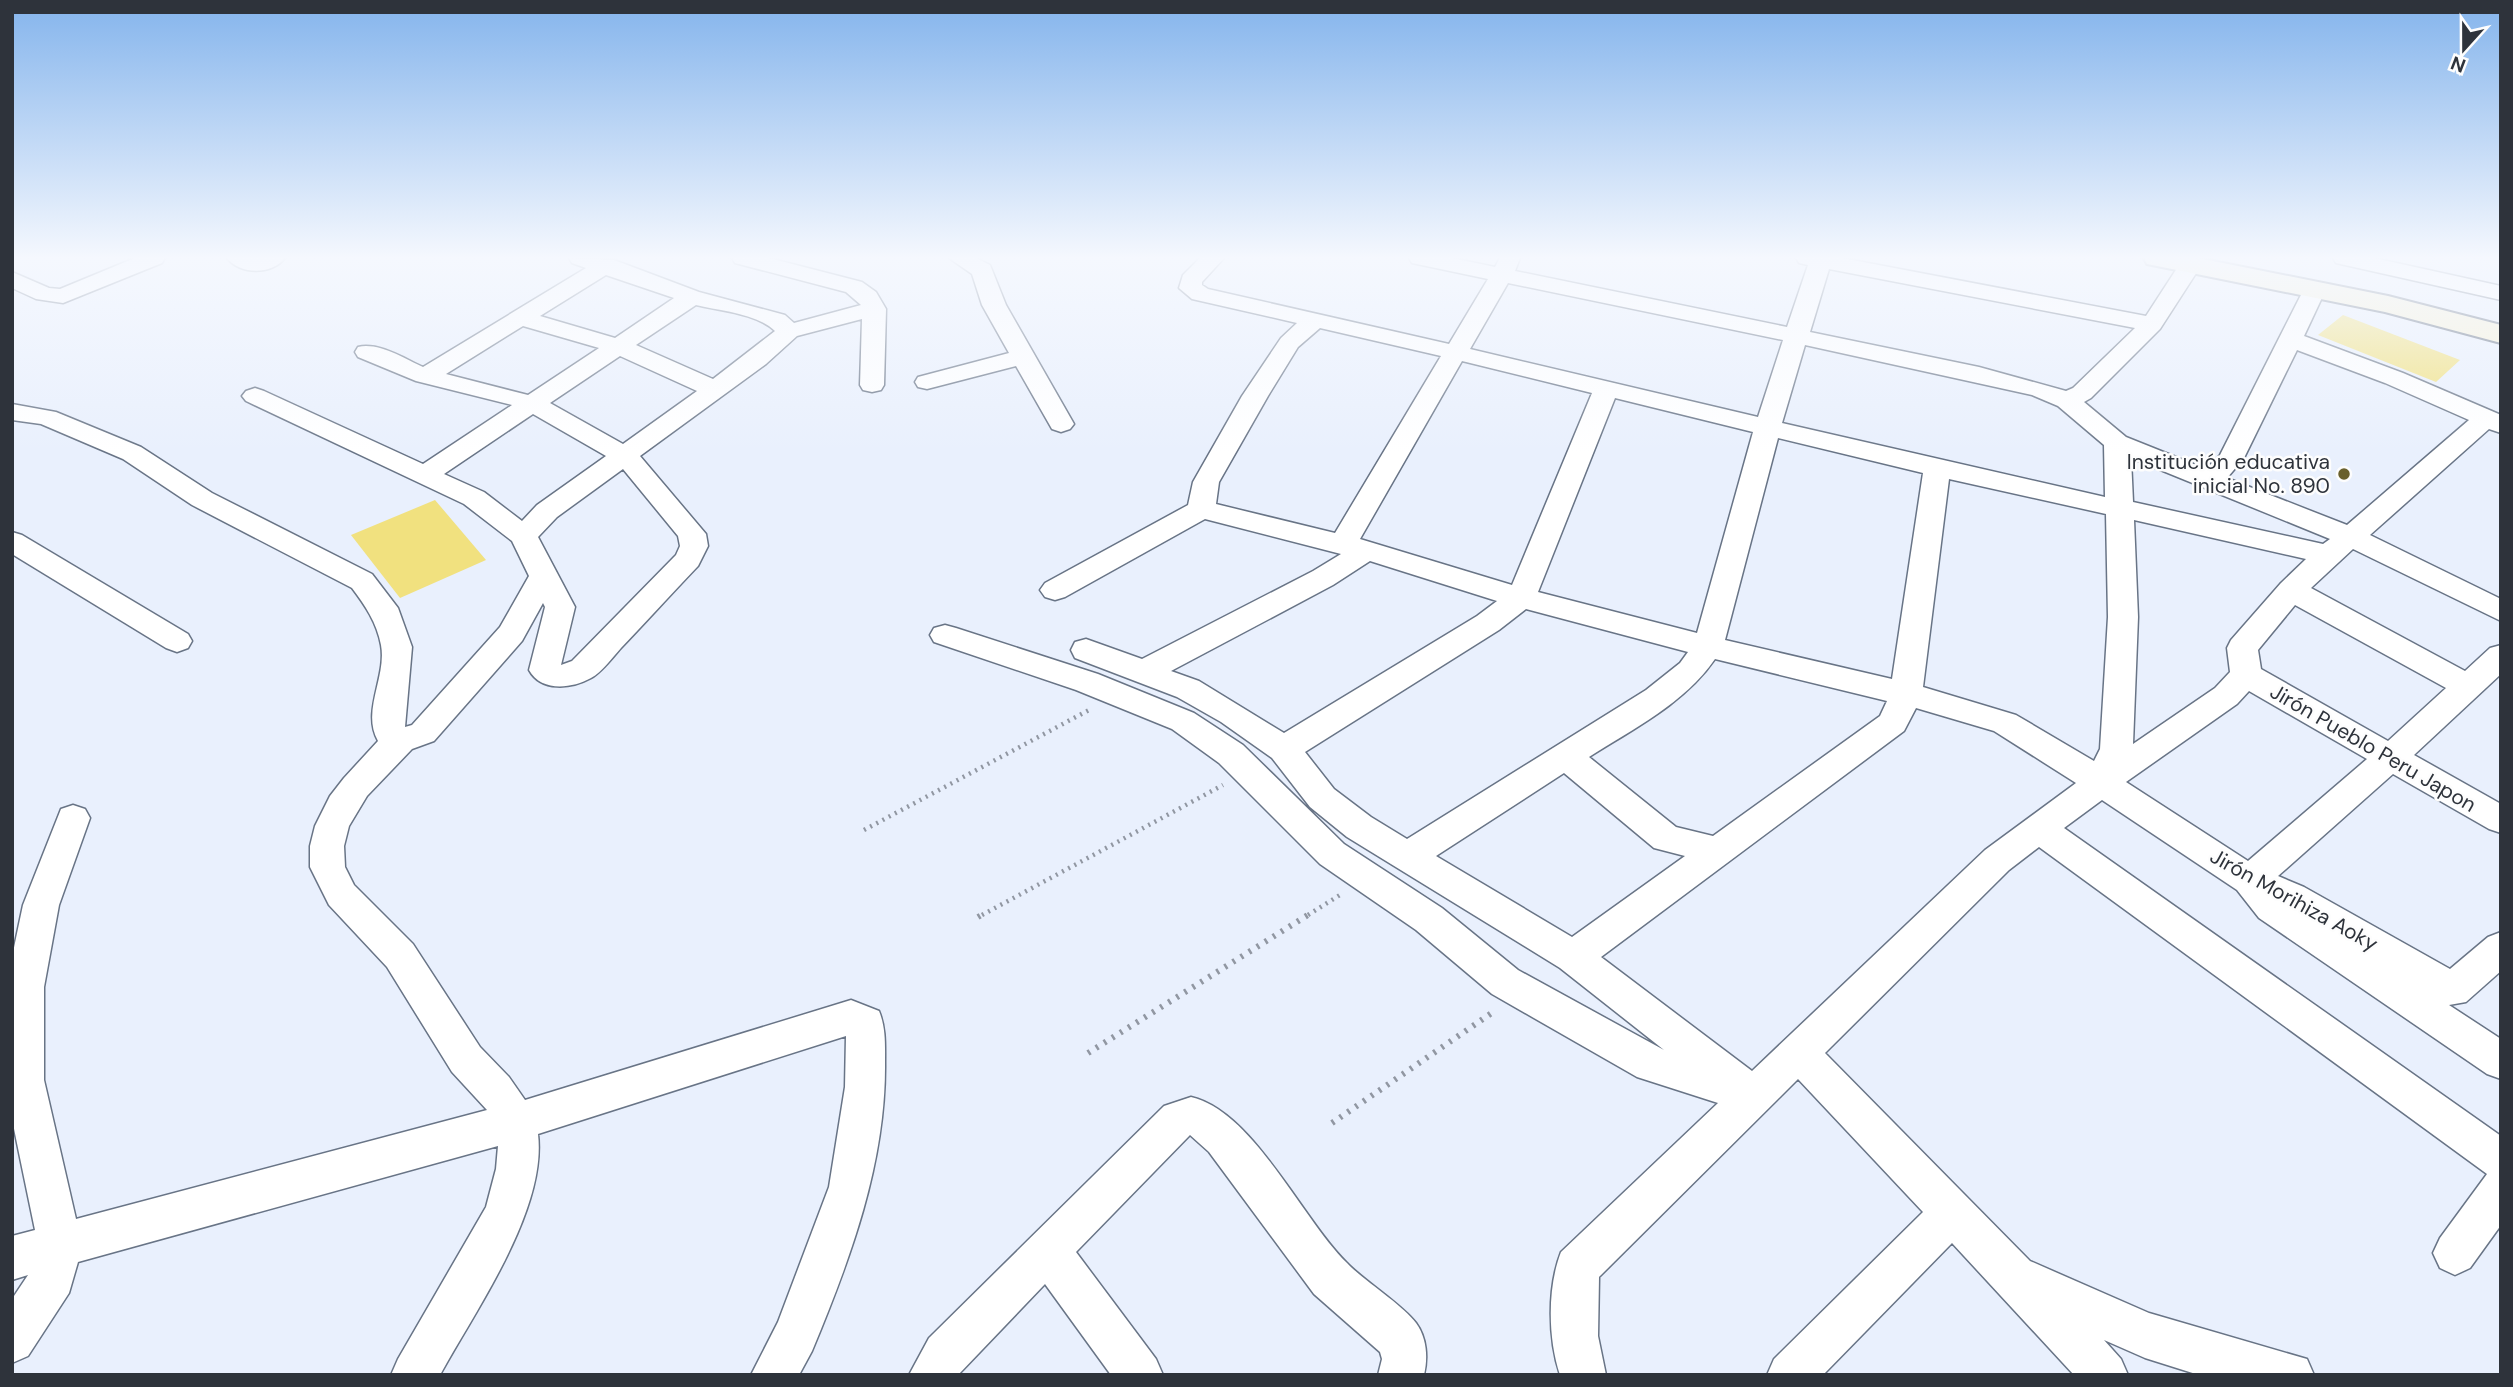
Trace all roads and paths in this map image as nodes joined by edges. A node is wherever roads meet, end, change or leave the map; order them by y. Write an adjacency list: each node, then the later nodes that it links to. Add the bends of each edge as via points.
1 (514, 323): 25 (street)
2 (538, 323): 21 (street)
3 (653, 323): 21 (street)
4 (780, 323): 17 (street)
5 (821, 323): 17 (street)
6 (874, 323): 27 (street)
7 (1004, 323): 24 (street)
8 (1312, 323): 43 (street, via 1289,343 1255,396 1206,482)
9 (1322, 323): 23 (street)
10 (1472, 323): 23 (street)
11 (1735, 323): 19 (street)
12 (1798, 323): 19 (street)
13 (2145, 323): 16 (street)
14 (2298, 323): 20 (street)
15 (2454, 323): 18 (street)
16 (2152, 324): 31 (street, via 2082,393)
17 (789, 331): 28 (street)
18 (2501, 334)
19 (1794, 337): 31 (street, via 1979,374); 36 (street)
20 (2290, 339): 34 (street); 41 (street, via 2231,458)
21 (618, 346): 28 (street); 32 (street)
22 (367, 352): 25 (street)
23 (1454, 352): 29 (street); 47 (street)
24 (1023, 357): 26 (street); 35 (street)
25 (425, 376): 32 (street)
26 (927, 382)
27 (873, 385)
28 (714, 389): 38 (street)
29 (1606, 389): 36 (street); 51 (street)
30 (256, 396): 40 (street)
31 (2067, 401): 37 (street)
32 (532, 403): 38 (street); 40 (street)
33 (12, 412): 62 (street, via 47,417 132,453 202,499 362,581 383,608 397,648 388,720 390,733)
34 (2494, 422): 46 (street)
35 (1062, 424)
36 (1767, 429): 39 (street); 55 (street)
37 (2117, 443): 41 (street); 42 (street)
38 (626, 456): 44 (street, via 547,511); 48 (street, via 692,534 694,546 688,559 575,674 557,676 544,670 560,607)
39 (1937, 468): 42 (street); 61 (street)
40 (426, 474): 44 (street, via 474,498)
41 (2210, 480): 46 (street)
42 (2121, 507): 46 (street); 67 (street, via 2123,617 2116,749)
43 (1201, 509): 47 (street, Jirón Morihiza Aoky); 49 (street)
44 (523, 536): 48 (street)
45 (12, 541): 54 (street)
46 (2339, 546): 50 (street); 52 (street)
47 (1354, 548): 51 (street, Jirón Morihiza Aoky); 59 (street, via 1322,578)
48 (544, 576): 62 (street, via 511,634 460,693 423,733)
49 (1055, 590)
50 (2291, 590): 58 (street, via 2242,649); 60 (street)
51 (1521, 598): 55 (street, Jirón Morihiza Aoky); 63 (street)
52 (2501, 611)
53 (946, 635): 59 (street)
54 (177, 642)
55 (1708, 647): 61 (street, Jirón Morihiza Aoky); 64 (street, via 1691,671 1657,698)
56 (1086, 650): 59 (street)
57 (2501, 656): 60 (street)
58 (2246, 674): 65 (street, Jirón Pueblo Peru Japon); 67 (street, via 2226,696)
59 (1130, 683): 63 (street, via 1188,689); 66 (street); 71 (path)
60 (2468, 686): 65 (street)
61 (1906, 694): 67 (street, Jirón Morihiza Aoky, via 2005,723); 72 (street, via 1893,723)
62 (401, 740): 84 (street, via 359,782 336,819 327,847 330,876 347,900 392,944 455,1043 507,1104)
63 (1284, 749): 73 (street, via 1322,798)
64 (1566, 756): 72 (street, via 1665,838); 73 (street)
65 (2390, 758): 69 (street, Jirón Pueblo Peru Japon); 75 (street)
66 (1249, 771): 74 (street, via 1332,854); 76 (path)
67 (2101, 782): 70 (street); 75 (street, Jirón Morihiza Aoky)
68 (73, 818): 89 (street, via 41,905 25,987 24,1080)
69 (2501, 821)
70 (2039, 828): 81 (street, via 1997,860); 86 (street)
71 (864, 830)
72 (1720, 851): 78 (street)
73 (1407, 857): 78 (street)
74 (1367, 878): 79 (street); 80 (path)
75 (2250, 880): 77 (street, Jirón Morihiza Aoky, via 2291,897 2453,990); 82 (street, via 2272,907)
76 (978, 917)
77 (2501, 948)
78 (1573, 957): 83 (street)
79 (1523, 992): 83 (street, via 1651,1064); 85 (path)
80 (1088, 1053)
81 (1799, 1053): 83 (street); 88 (street)
82 (2501, 1060)
83 (1754, 1096): 101 (street, via 1577,1268 1578,1364)
84 (515, 1122): 89 (street); 96 (street, via 519,1166 510,1201); 97 (street, via 851,1017 865,1023 865,1087 850,1187 796,1335)
85 (1332, 1123)
86 (2501, 1160)
87 (2501, 1189): 91 (street)
88 (1951, 1213): 93 (street); 95 (street)
89 (60, 1245): 92 (street); 94 (street, via 53,1277)
90 (1049, 1251): 98 (street, via 945,1354); 99 (street); 100 (street, via 1178,1119 1200,1118 1224,1138 1330,1278 1400,1339 1405,1359)
91 (2455, 1253)
92 (12, 1258)
93 (2018, 1278): 102 (street); 103 (street, via 2145,1335)
94 (12, 1340)
95 (1809, 1369)
96 (414, 1375)
97 (774, 1375)
98 (932, 1375)
99 (1140, 1375)
100 (1401, 1375)
101 (1583, 1375)
102 (2105, 1375)
103 (2291, 1375)

